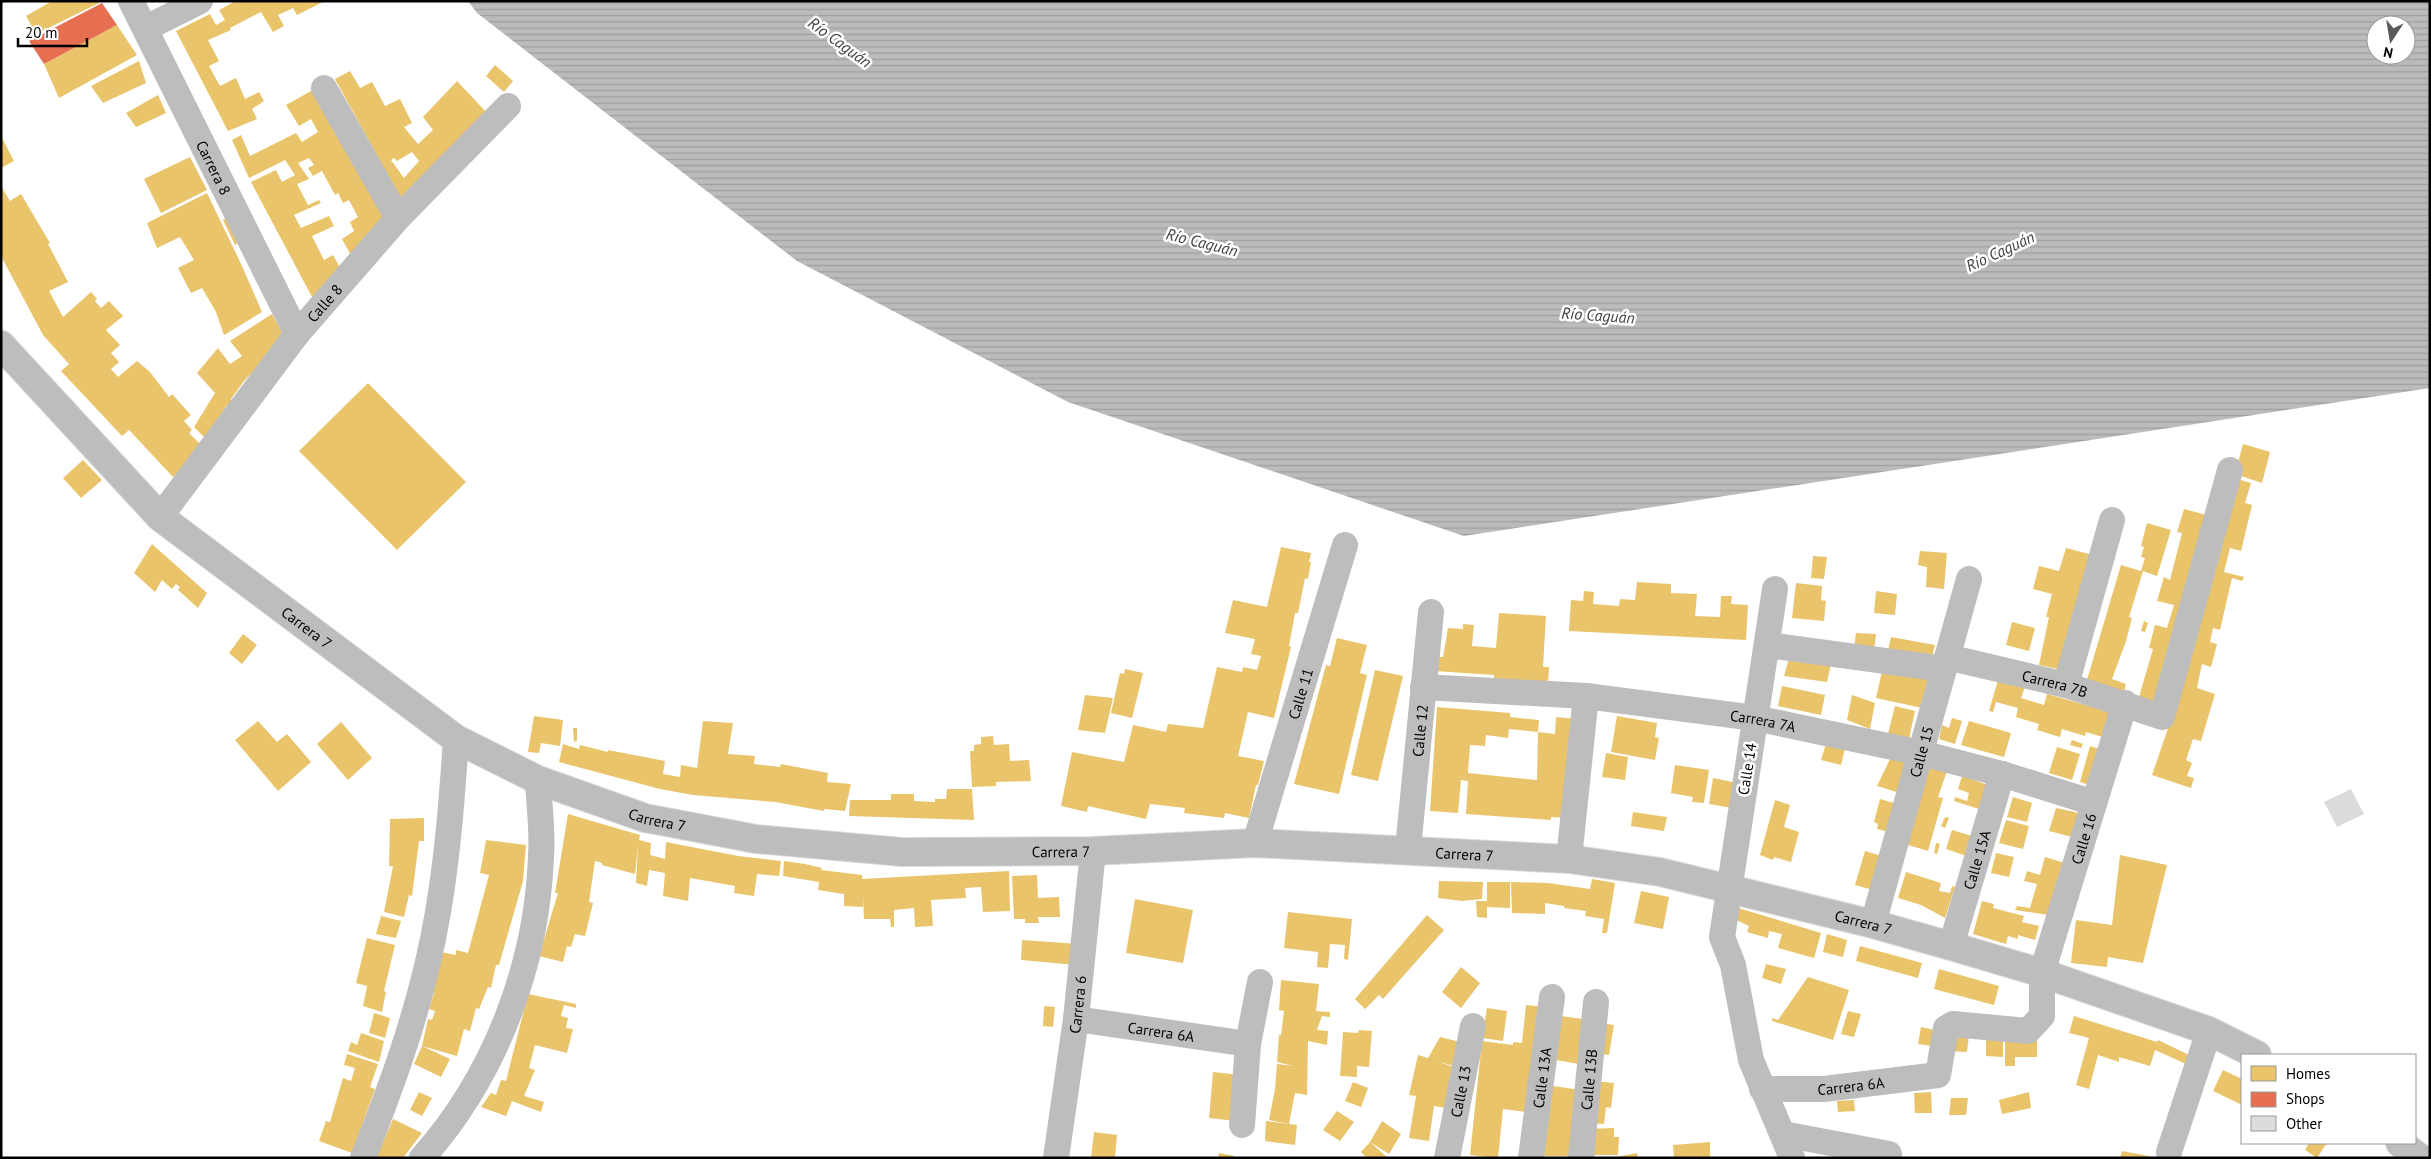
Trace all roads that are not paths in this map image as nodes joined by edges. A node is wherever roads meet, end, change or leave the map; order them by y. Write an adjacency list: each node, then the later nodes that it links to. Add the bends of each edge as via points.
1 (131, 1): 3 (street, Carrera 8)
2 (200, 1): 3 (street)
3 (146, 28): 7 (street, Carrera 8)
4 (324, 88): 6 (street)
5 (508, 106): 6 (street, Calle 8)
6 (398, 218): 7 (street, Calle 8)
7 (297, 334): 10 (street, Calle 8)
8 (1, 345): 10 (main road, Carrera 7)
9 (2230, 470): 21 (street, Carrera 7B, via 2162,717)
10 (160, 516): 23 (main road, Carrera 7)
11 (2112, 520): 18 (street)
12 (1345, 545): 28 (street, Calle 11)
13 (1969, 579): 17 (street, Calle 15)
14 (1775, 590): 16 (street, Calle 14)
15 (1431, 612): 19 (street, Calle 12)
16 (1767, 645): 17 (street, Carrera 7B); 22 (street, Calle 14)
17 (1946, 663): 18 (street, Carrera 7B); 24 (street, Calle 15)
18 (2066, 685): 21 (street, Carrera 7B)
19 (1423, 687): 20 (street, Carrera 7A); 30 (street, Calle 12)
20 (1586, 696): 22 (street, Carrera 7A); 31 (street)
21 (2125, 703): 27 (street, Calle 16)
22 (1755, 718): 24 (street, Carrera 7A); 32 (street, Calle 14)
23 (456, 739): 26 (main road, Carrera 7); 51 (street, via 450,827 438,914 410,1028)
24 (1921, 752): 25 (street, Carrera 7A); 33 (street, Calle 15)
25 (2002, 774): 27 (street, Carrera 7A); 34 (street, Calle 15A)
26 (538, 780): 29 (main road, Carrera 7, via 646,818 756,839 902,852); 52 (street, via 540,865 533,931 514,1004 482,1073 441,1136)
27 (2094, 803): 35 (street, Calle 16)
28 (1254, 843): 29 (main road, Carrera 7); 30 (main road, Carrera 7)
29 (1093, 850): 39 (street, Carrera 6)
30 (1408, 850): 31 (main road, Carrera 7)
31 (1570, 859): 32 (main road, Carrera 7, via 1660,872)
32 (1729, 890): 33 (main road, Carrera 7); 45 (street, Calle 14, via 1722,937 1733,965 1751,1060)
33 (1873, 924): 34 (main road, Carrera 7)
34 (1951, 946): 35 (main road, Carrera 7)
35 (2042, 974): 41 (main road, Carrera 7); 44 (street, Calle 16, via 2042,1016 2028,1031 1953,1024 1946,1028)
36 (1260, 982): 42 (street)
37 (1552, 997): 55 (street, Calle 13A)
38 (1596, 1002): 56 (street, Calle 13B)
39 (1076, 1019): 42 (street, Carrera 6A); 53 (street, Carrera 6)
40 (1473, 1026): 54 (street, Calle 13)
41 (2209, 1031): 43 (main road, Carrera 7); 49 (street)
42 (1248, 1044): 46 (street)
43 (2255, 1054)
44 (1938, 1075): 45 (street, Carrera 6A, via 1824,1088)
45 (1762, 1089): 48 (street, Calle 14)
46 (1242, 1125)
47 (2401, 1144): 58 (main road)
48 (1788, 1146): 50 (street); 57 (street)
49 (2169, 1152)
50 (1888, 1154)
51 (363, 1158)
52 (422, 1158)
53 (1056, 1158)
54 (1447, 1158)
55 (1531, 1158)
56 (1581, 1158)
57 (1773, 1158)
58 (2420, 1158)

